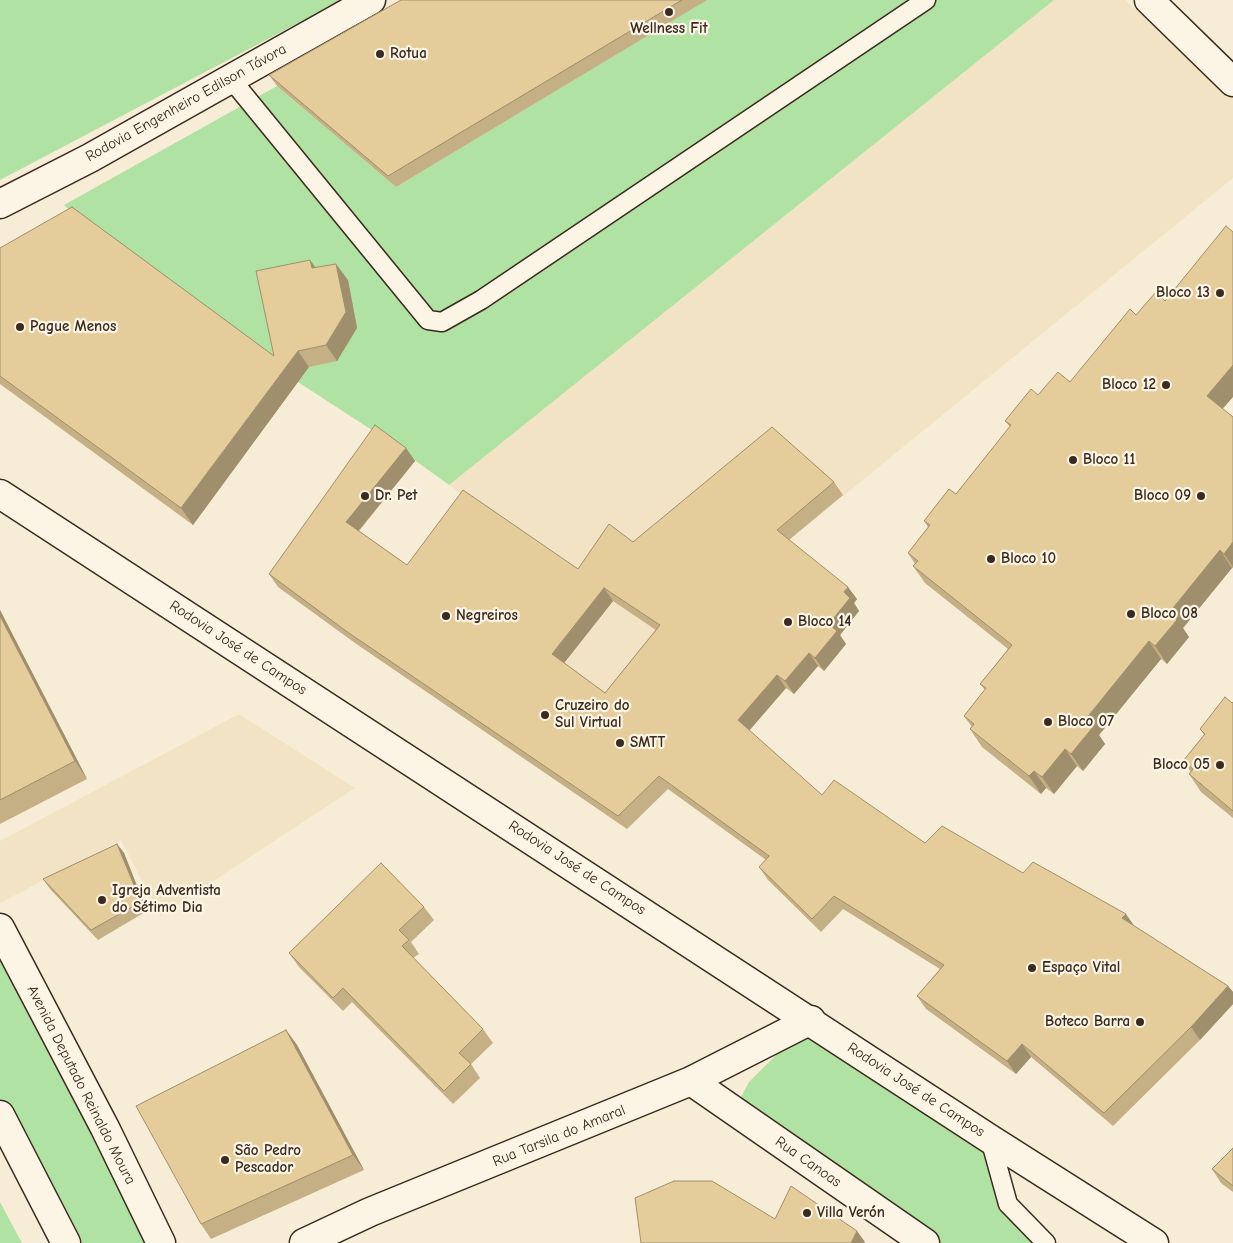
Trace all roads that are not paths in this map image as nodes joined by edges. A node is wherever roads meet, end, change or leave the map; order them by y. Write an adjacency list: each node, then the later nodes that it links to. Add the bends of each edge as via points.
1 (371, 0): 4 (main road, Rodovia Engenheiro Edilson Távora)
2 (926, 0): 4 (lane, via 481,300 442,322 428,320)
3 (1149, 0): 5 (main road)
4 (231, 78): 6 (main road, Rodovia Engenheiro Edilson Távora, via 90,158)
5 (1233, 82)
6 (0, 204)
7 (0, 494): 9 (main road, Rodovia José de Campos)
8 (0, 928): 14 (main road, Avenida Deputado Reinaldo Moura)
9 (811, 1020): 10 (main road, Rua Tarsila do Amaral); 12 (main road, Rodovia José de Campos)
10 (691, 1081): 15 (main road, Rua Tarsila do Amaral, via 370,1212); 16 (main road, Rua Canoas)
11 (0, 1115): 13 (main road)
12 (990, 1139): 17 (lane, via 1008,1204); 18 (main road, Rodovia José de Campos)
13 (66, 1243)
14 (161, 1243)
15 (304, 1243)
16 (925, 1243)
17 (1046, 1243)
18 (1154, 1243)

